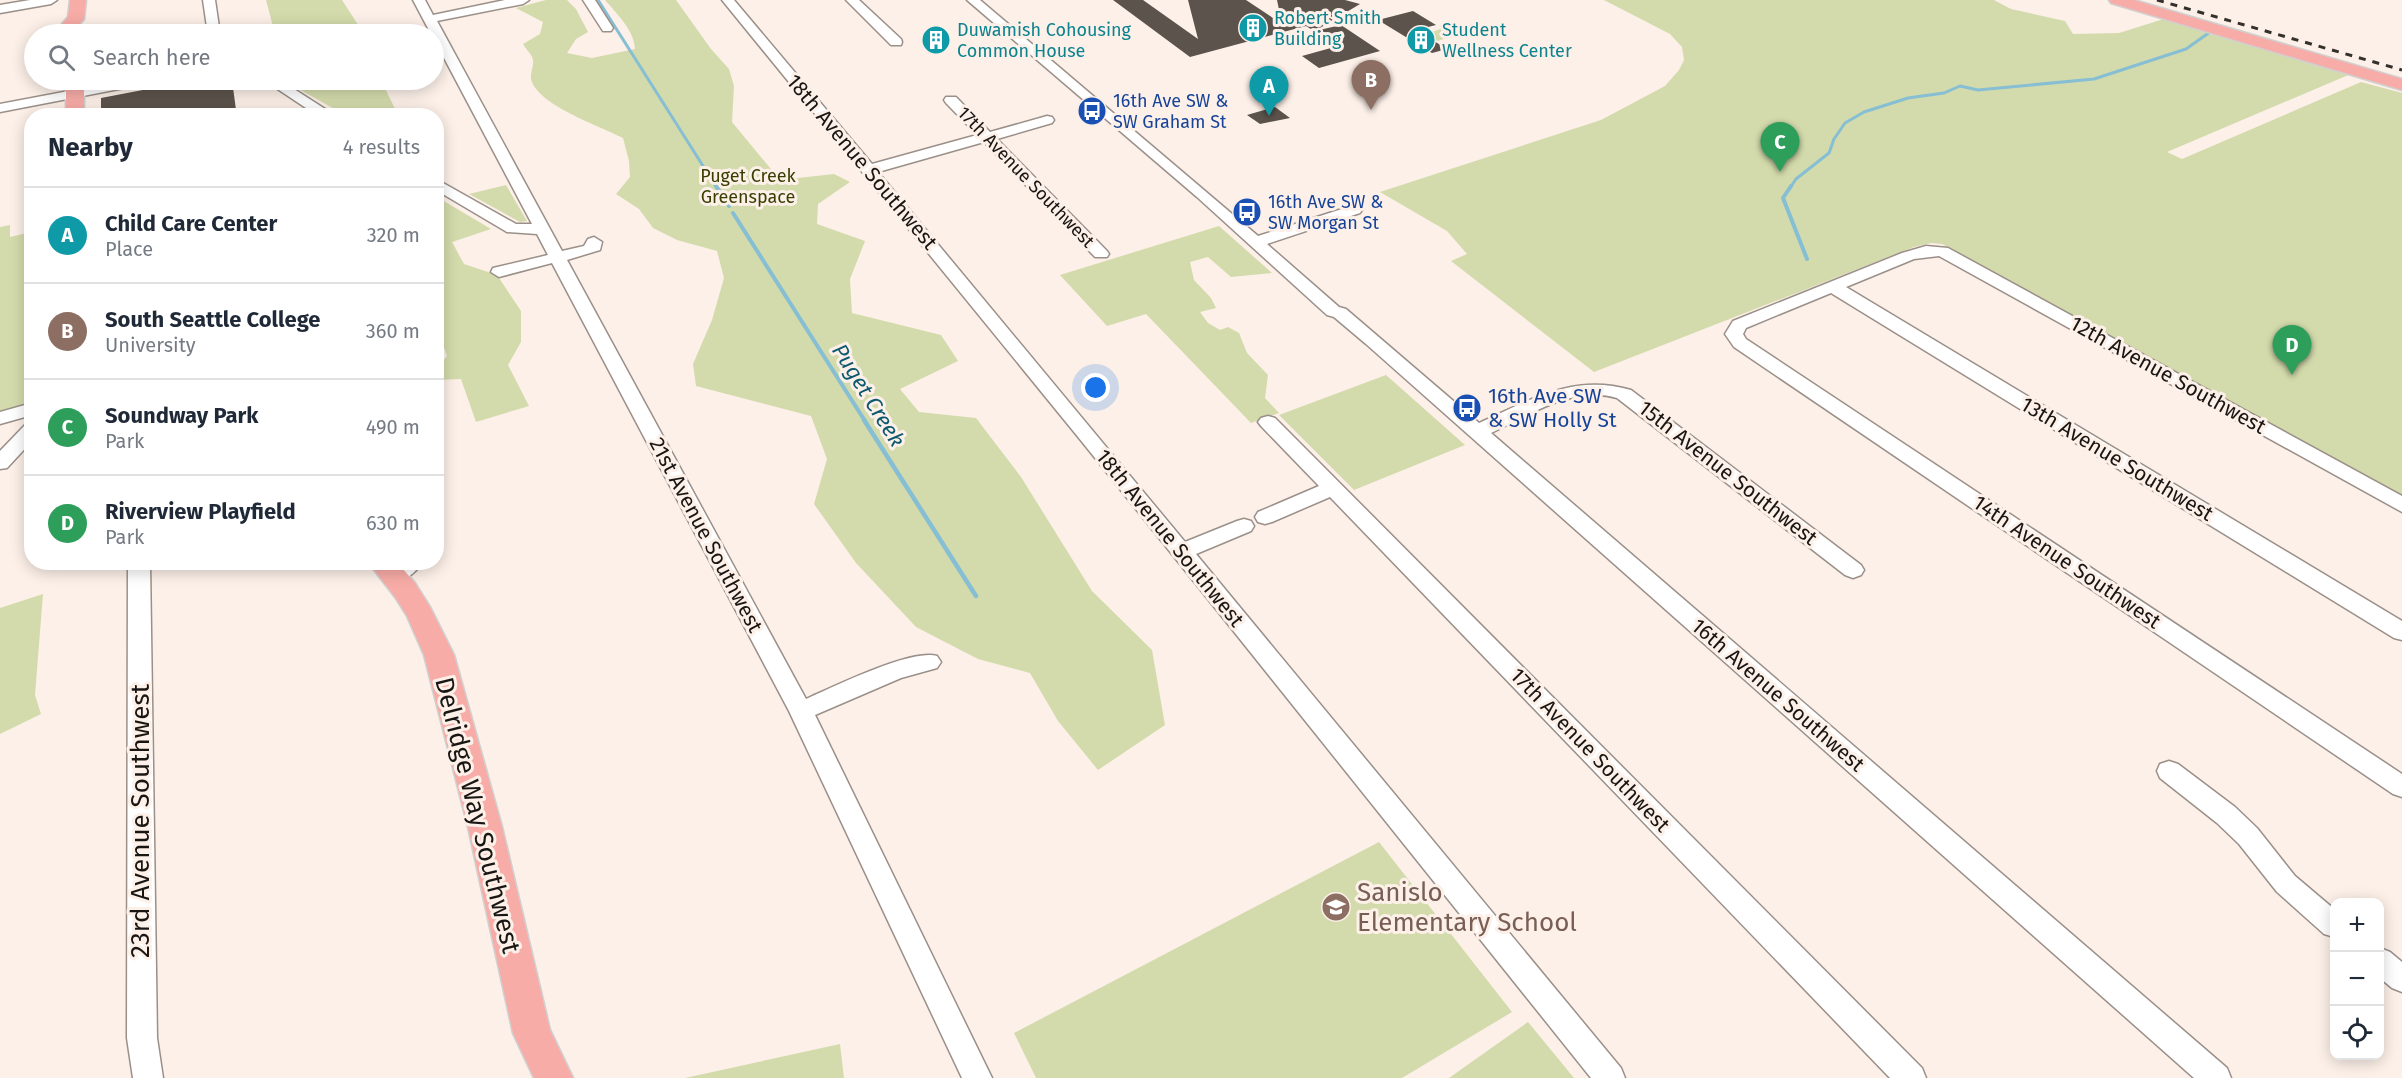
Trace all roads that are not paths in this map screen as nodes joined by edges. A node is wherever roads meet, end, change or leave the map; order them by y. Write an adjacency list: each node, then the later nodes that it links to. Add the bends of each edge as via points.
1 (51, 0): 12 (street)
2 (78, 0): 14 (main road)
3 (209, 0): 15 (street)
4 (419, 0): 13 (street, 21st Avenue Southwest)
5 (523, 0): 13 (street)
6 (589, 0): 17 (street)
7 (728, 0): 30 (street, 18th Avenue Southwest)
8 (852, 0): 18 (street)
9 (973, 0): 34 (street, 16th Avenue Southwest)
10 (989, 0): 34 (street, 16th Avenue Southwest, via 1214,190)
11 (2117, 0): 20 (main road)
12 (0, 9)
13 (430, 19): 16 (street, 21st Avenue Southwest)
14 (79, 24)
15 (213, 24)
16 (433, 24)
17 (607, 28)
18 (896, 42)
19 (444, 45): 33 (street, 21st Avenue Southwest)
20 (2402, 85)
21 (64, 90): 25 (street)
22 (75, 90): 26 (main road)
23 (287, 90): 27 (street)
24 (951, 100): 29 (street, 17th Avenue Southwest)
25 (0, 108)
26 (75, 108)
27 (316, 108)
28 (1047, 120): 29 (street)
29 (987, 136): 30 (street); 36 (street, 17th Avenue Southwest)
30 (868, 170): 50 (street, 18th Avenue Southwest)
31 (444, 188): 33 (street, via 513,229)
32 (1354, 210): 34 (street)
33 (542, 229): 37 (street, 21st Avenue Southwest)
34 (1261, 240): 43 (street, 16th Avenue Southwest)
35 (594, 242): 37 (street, via 590,249)
36 (1101, 254)
37 (558, 258): 38 (street); 56 (street, 21st Avenue Southwest)
38 (499, 272)
39 (1833, 286): 47 (street, 12th Avenue Southwest, via 1908,256 1932,251 1954,257); 54 (street, 13th Avenue Southwest); 58 (street, 14th Avenue Southwest, via 1739,325 1734,334 1740,343)
40 (24, 411): 41 (street)
41 (0, 418)
42 (1268, 422): 46 (street, 17th Avenue Southwest)
43 (1477, 432): 53 (street, 15th Avenue Southwest, via 1574,390 1608,387 1624,394); 67 (street, 16th Avenue Southwest)
44 (24, 438): 45 (street)
45 (0, 463)
46 (1333, 488): 48 (street); 66 (street, 17th Avenue Southwest)
47 (2402, 505)
48 (1265, 517)
49 (1244, 526): 50 (street)
50 (1180, 552): 65 (street, 18th Avenue Southwest)
51 (139, 570): 62 (street, 23rd Avenue Southwest, via 142,1038)
52 (397, 570): 63 (main road, Delridge Way Southwest, via 439,655 532,1033)
53 (1853, 570)
54 (2402, 632)
55 (929, 662): 56 (street, via 895,671)
56 (801, 711): 64 (street, 21st Avenue Southwest)
57 (2169, 771): 59 (street, via 2226,815 2286,884)
58 (2402, 787)
59 (2330, 922)
60 (2384, 965): 61 (street)
61 (2402, 979)
62 (148, 1078)
63 (554, 1078)
64 (977, 1078)
65 (1610, 1078)
66 (1911, 1078)
67 (2216, 1078)

